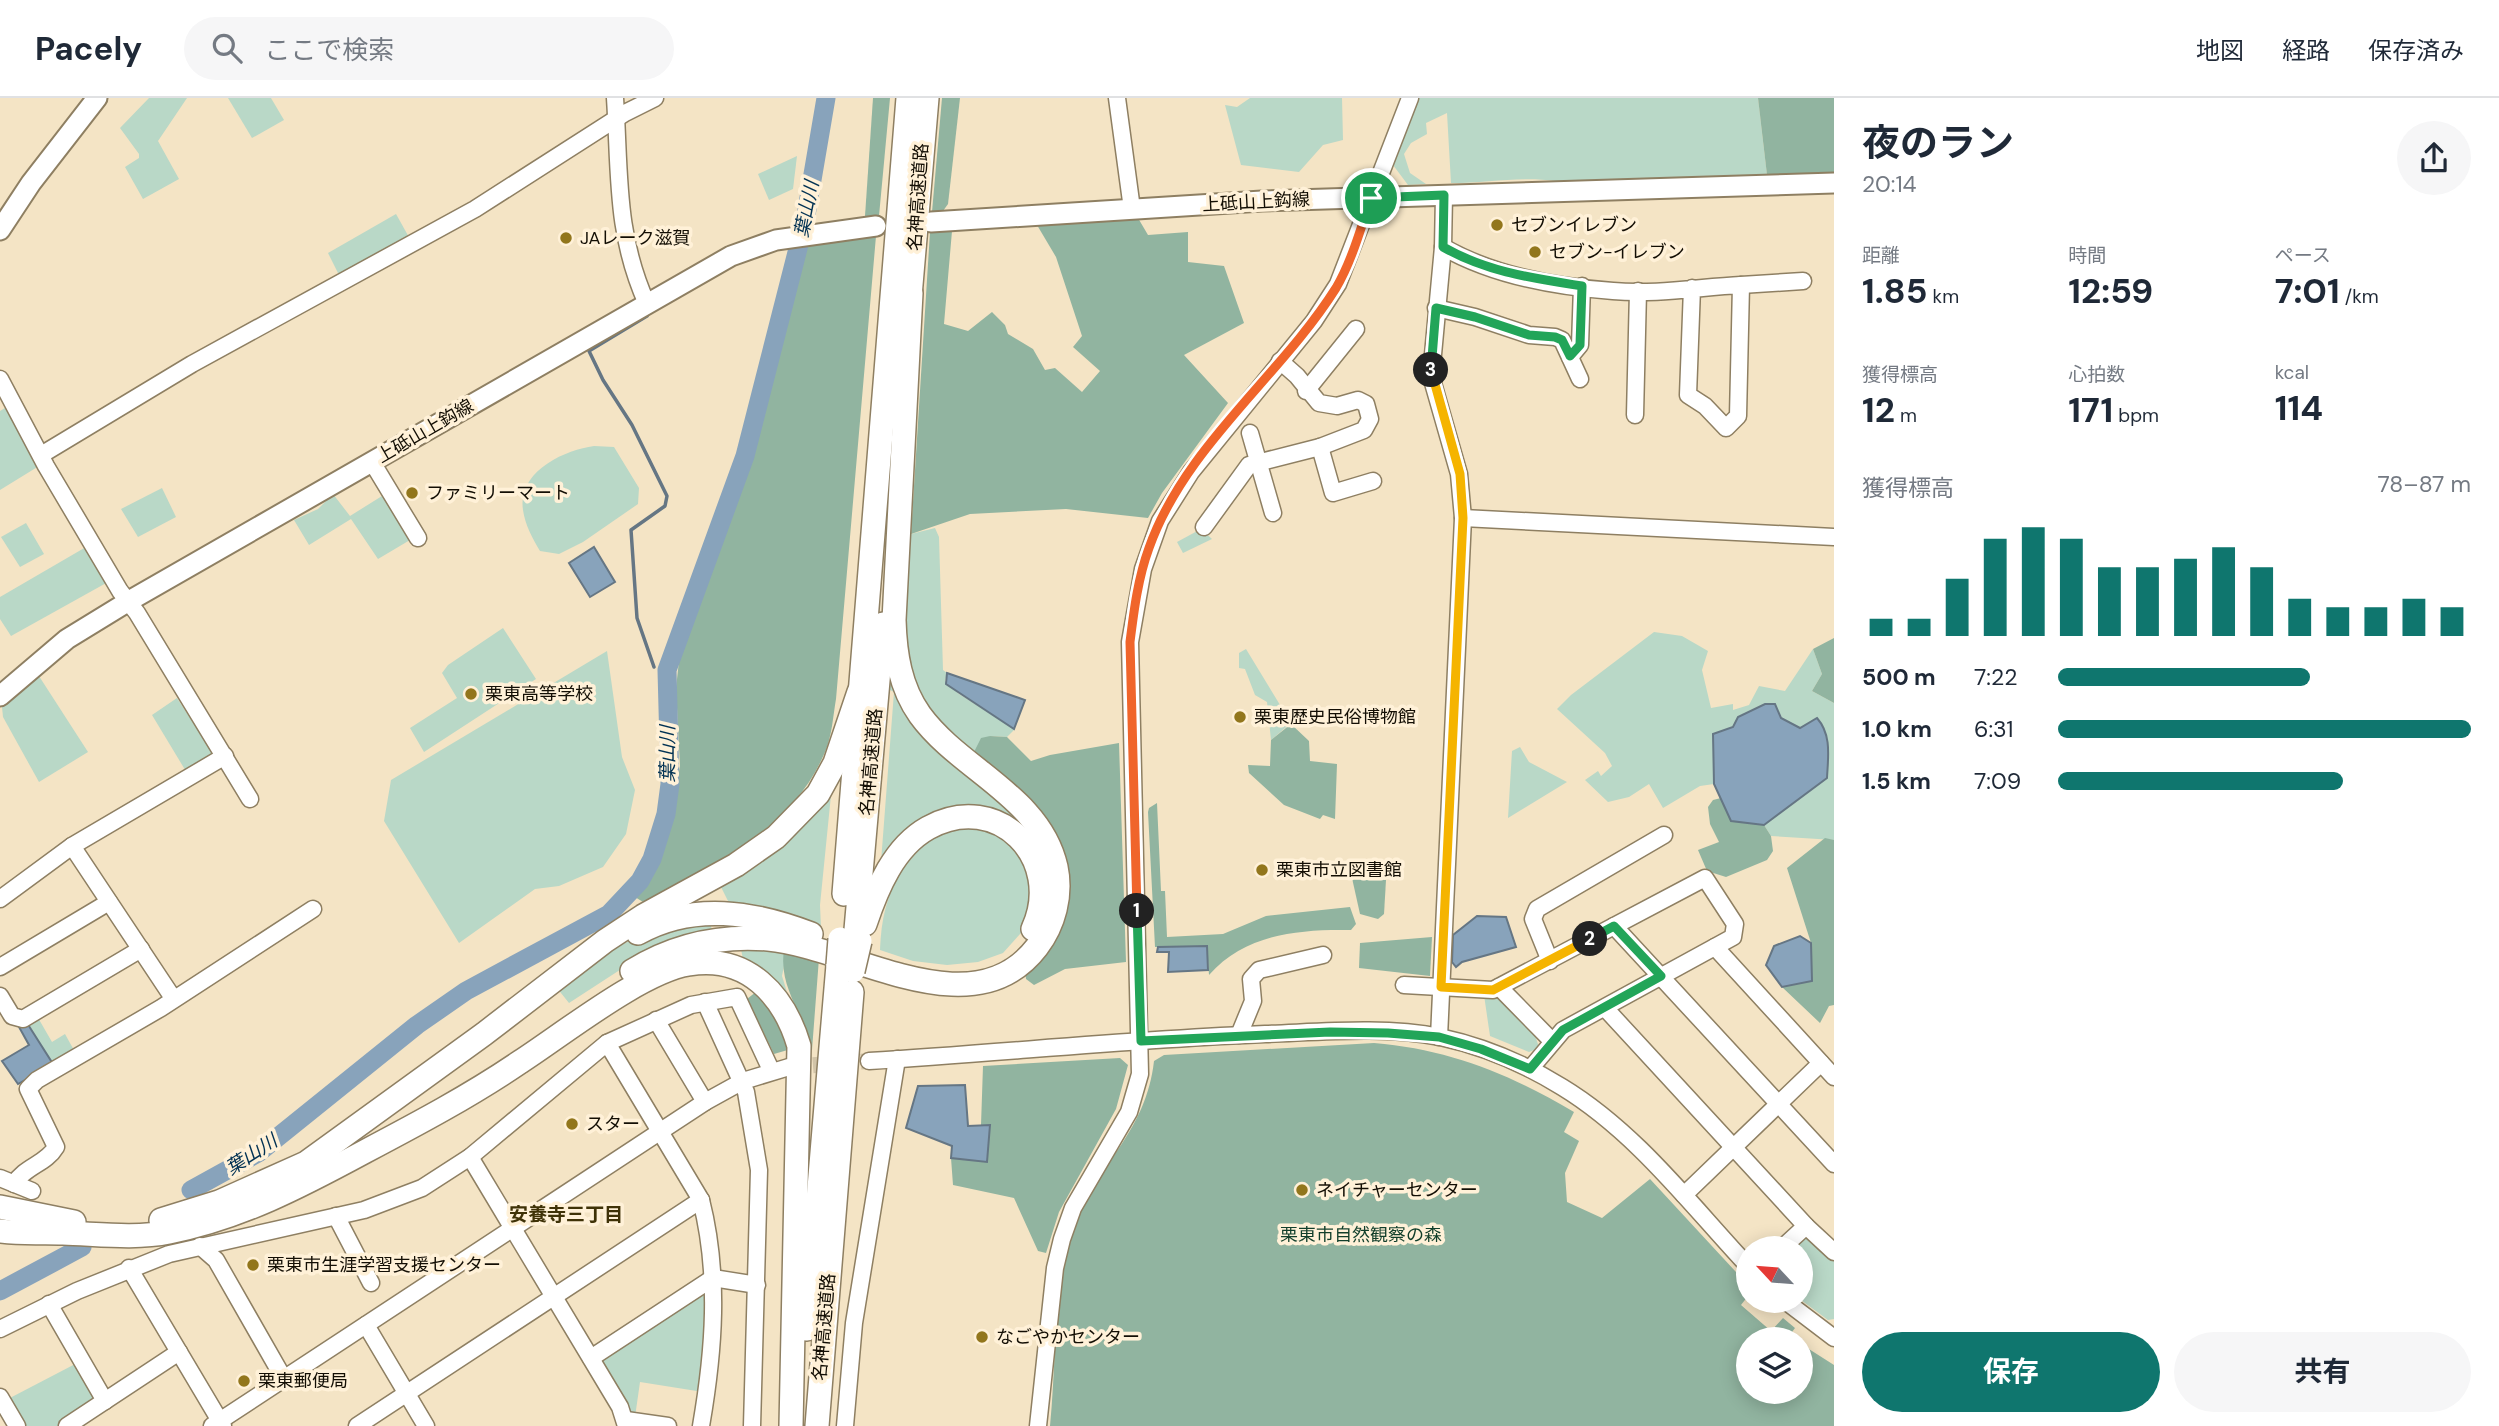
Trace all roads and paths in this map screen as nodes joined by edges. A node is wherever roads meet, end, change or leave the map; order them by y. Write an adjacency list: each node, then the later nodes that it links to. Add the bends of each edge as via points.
1 (97, 98): 15 (main road)
2 (615, 98): 8 (street)
3 (655, 98): 8 (street)
4 (908, 98): 44 (highway, 名神高速道路)
5 (927, 98): 22 (highway, 名神高速道路)
6 (1117, 98): 12 (street)
7 (1410, 98): 11 (street)
8 (616, 119): 23 (street, via 625,244); 34 (street, via 495,197 192,364)
9 (1834, 183): 10 (main road, 上砥山上鈎線)
10 (1444, 195): 11 (main road, 上砥山上鈎線); 16 (street)
11 (1371, 198): 12 (main road, 上砥山上鈎線); 27 (street, via 1338,284)
12 (1132, 209): 13 (main road, 上砥山上鈎線)
13 (931, 222)
14 (876, 226): 23 (main road, 上砥山上鈎線, via 793,237 731,256)
15 (0, 230)
16 (1443, 247): 19 (street, via 1493,270); 24 (street)
17 (1803, 281): 18 (street)
18 (1741, 285): 20 (street); 20 (street, via 1738,416 1727,428 1706,406 1688,396)
19 (1582, 286): 21 (street); 26 (street, via 1580,345)
20 (1692, 288): 21 (street)
21 (1638, 291): 31 (street)
22 (911, 293): 54 (highway, 名神高速道路); 71 (highway, via 894,620 898,667 920,716 1013,799 1044,837 1058,878 1051,922 1030,956 1013,969 966,984 919,981 795,943 715,939 666,953 634,969)
23 (647, 304): 35 (main road, 上砥山上鈎線)
24 (1436, 308): 26 (street, via 1529,335 1555,337 1562,340); 39 (street, via 1431,376 1460,474)
25 (1356, 329): 30 (street)
26 (1570, 356): 29 (street)
27 (1280, 361): 30 (street); 74 (street, via 1172,501 1149,547 1135,605 1130,678)
28 (0, 379): 34 (street)
29 (1580, 379)
30 (1307, 391): 33 (street, via 1328,407 1358,400 1366,404 1370,419 1364,430)
31 (1635, 415)
32 (1250, 433): 36 (street)
33 (1320, 447): 36 (street); 37 (street, via 1333,493)
34 (41, 455): 43 (street)
35 (372, 462): 42 (street); 43 (main road, 上砥山上鈎線)
36 (1258, 462): 38 (street); 40 (street, via 1249,465)
37 (1373, 481)
38 (1273, 513)
39 (1463, 518): 41 (street); 64 (street)
40 (1204, 527)
41 (1834, 537)
42 (418, 538)
43 (129, 601): 45 (main road, 上砥山上鈎線, via 67,639); 46 (street)
44 (859, 692): 54 (highway, 名神高速道路); 61 (highway, via 835,763 798,818 736,865 605,941)
45 (0, 696)
46 (225, 756): 47 (street); 49 (street)
47 (250, 799)
48 (1664, 835): 58 (street, via 1537,909 1533,919)
49 (72, 846): 50 (street); 51 (street)
50 (0, 899)
51 (109, 902): 56 (street); 59 (street)
52 (313, 909): 67 (street)
53 (1614, 926): 55 (street, via 1705,878 1735,924 1733,937); 58 (street); 62 (street)
54 (852, 940): 60 (highway, 名神高速道路, bridge); 61 (highway, via 897,857 926,829 945,820 989,820 1009,829 1035,858 1042,878 1041,903 1027,942 995,965 970,972 922,968 741,913 715,913 682,916 648,928)
55 (1715, 947): 62 (street); 79 (street)
56 (141, 948): 66 (street, via 23,1019 12,1016); 67 (street)
57 (1323, 955): 72 (street, via 1259,970 1251,979 1253,1001)
58 (1550, 961): 65 (street)
59 (0, 967)
60 (846, 968): 131 (highway, 名神高速道路); 132 (highway, 名神高速道路)
61 (565, 974): 95 (highway, via 306,1163 219,1202 162,1219 124,1224 77,1223)
62 (1661, 976): 69 (street); 86 (street)
63 (1404, 985): 64 (street)
64 (1441, 987): 65 (street); 73 (street)
65 (1499, 987): 75 (street)
66 (0, 996)
67 (173, 998): 91 (street, via 28,1089 56,1147 50,1156)
68 (705, 1002): 70 (street); 82 (street, via 737,997); 84 (street)
69 (1605, 1008): 75 (street, via 1563,1030); 88 (street)
70 (656, 1020): 76 (street); 85 (street)
71 (571, 1028): 100 (highway, via 412,1127 251,1209 166,1233); 130 (highway, via 654,975 688,964 735,967 757,977 773,991 791,1019 799,1046)
72 (1239, 1035): 73 (street, via 1330,1032); 74 (street)
73 (1439, 1037): 81 (street)
74 (1141, 1041): 77 (street); 134 (street, via 1140,1074 1129,1112 1073,1208 1062,1239)
75 (1552, 1041): 81 (street)
76 (607, 1043): 87 (street); 89 (street)
77 (897, 1059): 78 (street); 133 (street, via 854,1323)
78 (869, 1061)
79 (1821, 1063): 83 (street); 86 (street)
80 (789, 1067): 82 (street)
81 (1530, 1069): 93 (street, via 1608,1121)
82 (771, 1070): 84 (street)
83 (1834, 1077)
84 (743, 1081): 85 (street); 108 (street, via 759,1170)
85 (705, 1102): 87 (street)
86 (1778, 1104): 88 (street); 90 (street)
87 (660, 1130): 94 (street); 98 (street)
88 (1733, 1149): 93 (street); 97 (street)
89 (471, 1157): 96 (street, via 422,1188); 98 (street)
90 (1834, 1164)
91 (7, 1181): 92 (street)
92 (32, 1191)
93 (1684, 1195): 104 (street)
94 (701, 1200): 106 (street); 109 (street)
95 (1, 1210): 100 (highway)
96 (335, 1216): 102 (street); 107 (street)
97 (1806, 1226): 101 (street); 103 (street)
98 (515, 1228): 109 (street); 112 (street)
99 (0, 1231): 100 (highway)
100 (60, 1233)
101 (1795, 1236)
102 (200, 1245): 105 (street); 117 (street, via 216,1260)
103 (1834, 1252)
104 (1736, 1253)
105 (129, 1268): 110 (street); 115 (street)
106 (713, 1278): 108 (street); 116 (street); 128 (street, via 714,1328)
107 (371, 1283)
108 (757, 1285): 129 (street)
109 (554, 1296): 116 (street); 118 (street)
110 (49, 1304): 113 (street); 120 (street)
111 (1801, 1313): 114 (street)
112 (366, 1325): 117 (street); 118 (street)
113 (0, 1329)
114 (1833, 1337)
115 (179, 1352): 120 (street); 122 (street)
116 (591, 1358): 121 (street)
117 (284, 1379): 122 (street)
118 (407, 1392): 125 (street); 126 (street)
119 (0, 1397): 123 (street)
120 (105, 1401): 124 (street)
121 (626, 1423): 127 (street)
122 (218, 1424)
123 (17, 1426)
124 (67, 1426)
125 (356, 1426)
126 (426, 1426)
127 (668, 1426)
128 (701, 1426)
129 (752, 1426)
130 (791, 1426)
131 (798, 1426)
132 (817, 1426)
133 (845, 1426)
134 (1038, 1426)

